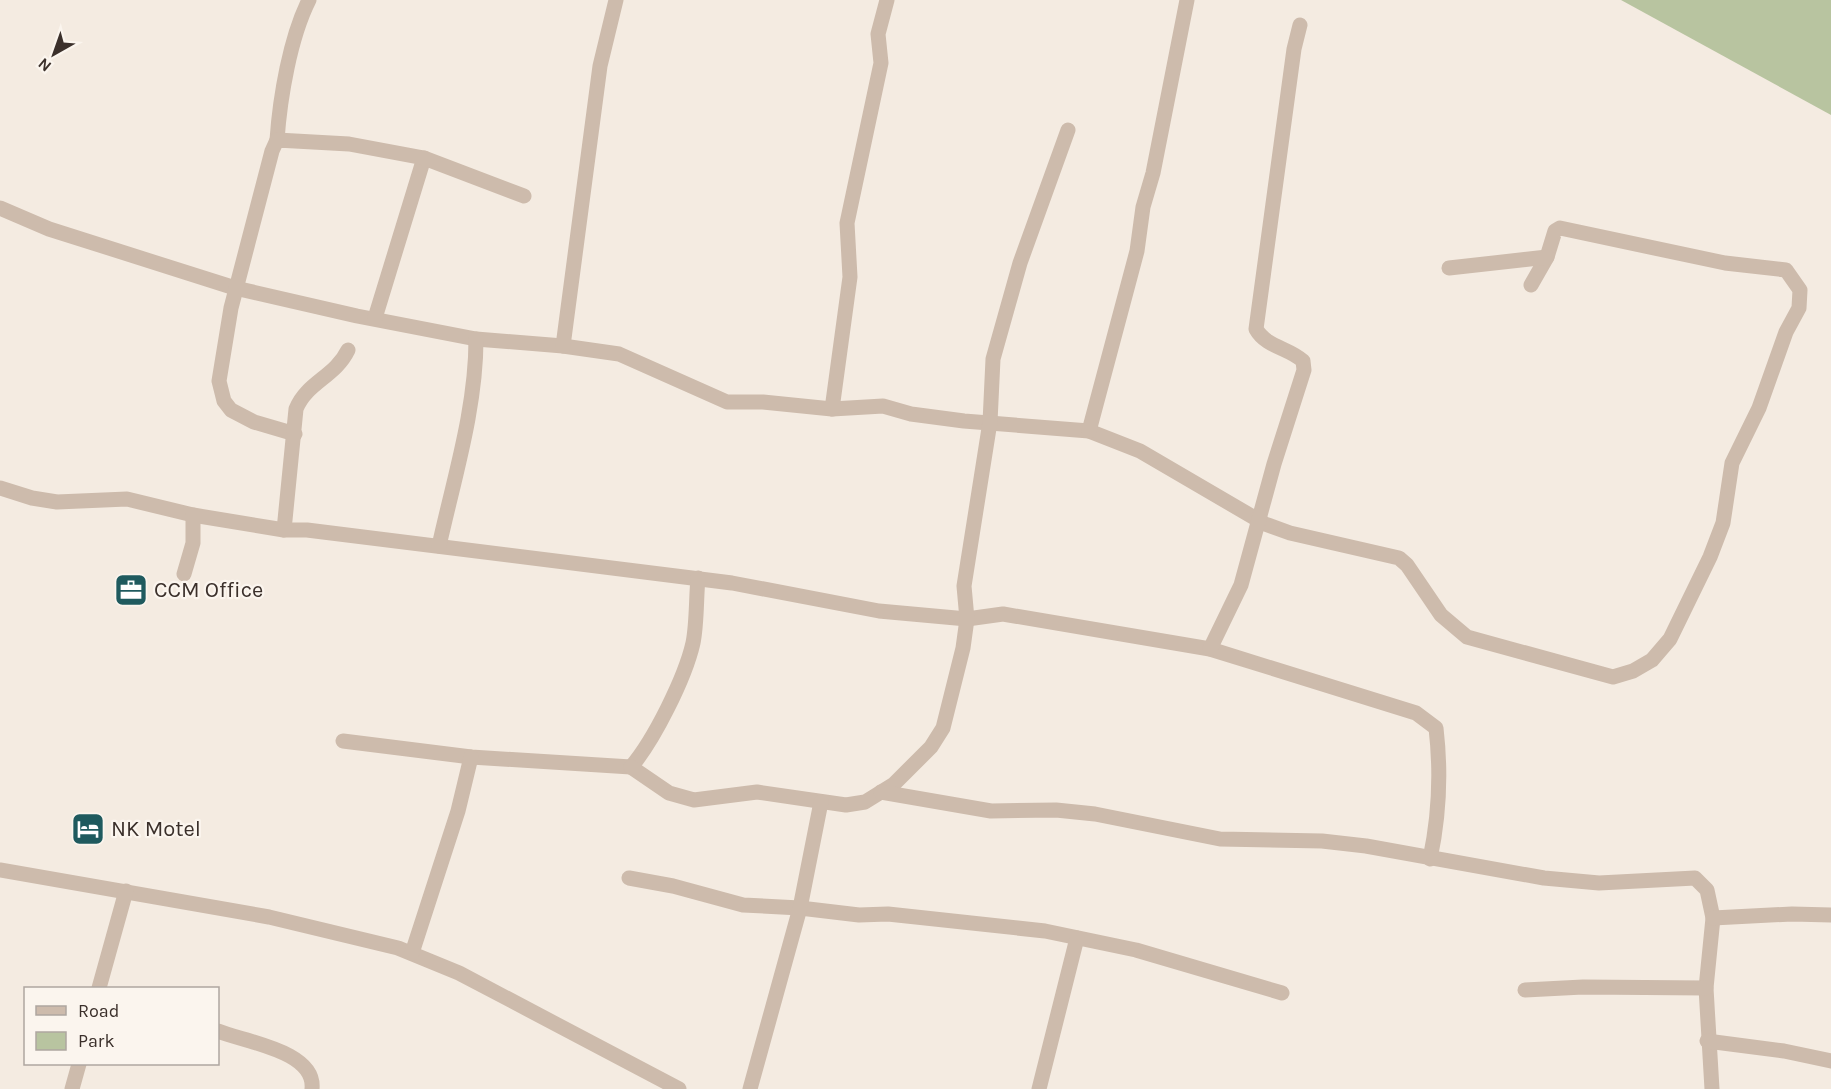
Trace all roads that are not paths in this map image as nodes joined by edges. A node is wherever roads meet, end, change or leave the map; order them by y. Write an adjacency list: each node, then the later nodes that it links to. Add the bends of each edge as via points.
1 (309, 0): 7 (street, via 293,50)
2 (616, 0): 17 (street, via 600,66)
3 (887, 0): 19 (street, via 878,34 881,63 847,223 850,277)
4 (1187, 0): 21 (street, via 1137,250)
5 (1300, 25): 25 (street, via 1256,329 1266,341 1296,354 1304,361 1304,370)
6 (1068, 130): 20 (street, via 1020,263 993,359)
7 (277, 140): 8 (street, via 349,144); 14 (street)
8 (423, 158): 9 (street); 15 (street)
9 (524, 196)
10 (0, 208): 14 (street, via 49,230)
11 (1547, 257): 12 (street); 13 (street); 25 (street, via 1555,231 1573,229 1725,263 1786,270 1800,290 1799,308 1732,463 1723,523 1710,557 1670,639 1652,660 1613,677 1467,637 1442,615 1399,558 1290,533)
12 (1449, 268)
13 (1532, 285)
14 (235, 288): 15 (street); 22 (street, via 219,370 224,401 231,410 254,422)
15 (375, 318): 16 (street)
16 (476, 339): 17 (street); 27 (street, via 471,404)
17 (563, 346): 19 (street, via 619,354 727,402)
18 (348, 350): 22 (street, via 341,365 301,397 296,409)
19 (832, 409): 20 (street, via 883,406 911,414)
20 (990, 422): 21 (street); 30 (street, via 964,586)
21 (1089, 431): 25 (street, via 1140,451)
22 (295, 434): 26 (street)
23 (0, 488): 24 (street, via 57,502 127,499)
24 (193, 514): 26 (street); 28 (street, via 193,543)
25 (1259, 521): 31 (street, via 1241,585)
26 (284, 530): 27 (street)
27 (439, 546): 29 (street)
28 (184, 574)
29 (698, 578): 30 (street, via 879,611); 34 (street, via 693,643 651,739)
30 (967, 619): 31 (street, via 1003,614); 35 (street, via 943,728 909,771)
31 (1210, 649): 37 (street, via 1416,713 1436,728 1439,771)
32 (343, 741): 33 (street)
33 (471, 757): 34 (street); 45 (street)
34 (631, 767): 36 (street, via 669,793 694,800 757,792)
35 (881, 792): 36 (street, via 865,802); 37 (street, via 991,811 1056,810 1133,820 1220,839 1322,841)
36 (821, 802): 41 (street)
37 (1430, 859): 43 (street, via 1599,883 1695,878 1707,890)
38 (0, 870): 40 (street)
39 (629, 878): 41 (street, via 742,905)
40 (126, 891): 45 (street, via 302,924); 46 (street)
41 (800, 908): 44 (street, via 1003,925); 57 (street)
42 (1831, 915): 43 (street)
43 (1713, 918): 47 (street)
44 (1077, 938): 49 (street, via 1136,950); 58 (street)
45 (412, 953): 56 (street, via 459,973)
46 (99, 987)
47 (1706, 988): 48 (street); 51 (street)
48 (1525, 990)
49 (1282, 993)
50 (219, 1031): 55 (street, via 294,1058 309,1071)
51 (1707, 1041): 52 (street); 59 (street)
52 (1831, 1061)
53 (79, 1065): 54 (street)
54 (72, 1089)
55 (312, 1089)
56 (679, 1089)
57 (750, 1089)
58 (1039, 1089)
59 (1712, 1089)

